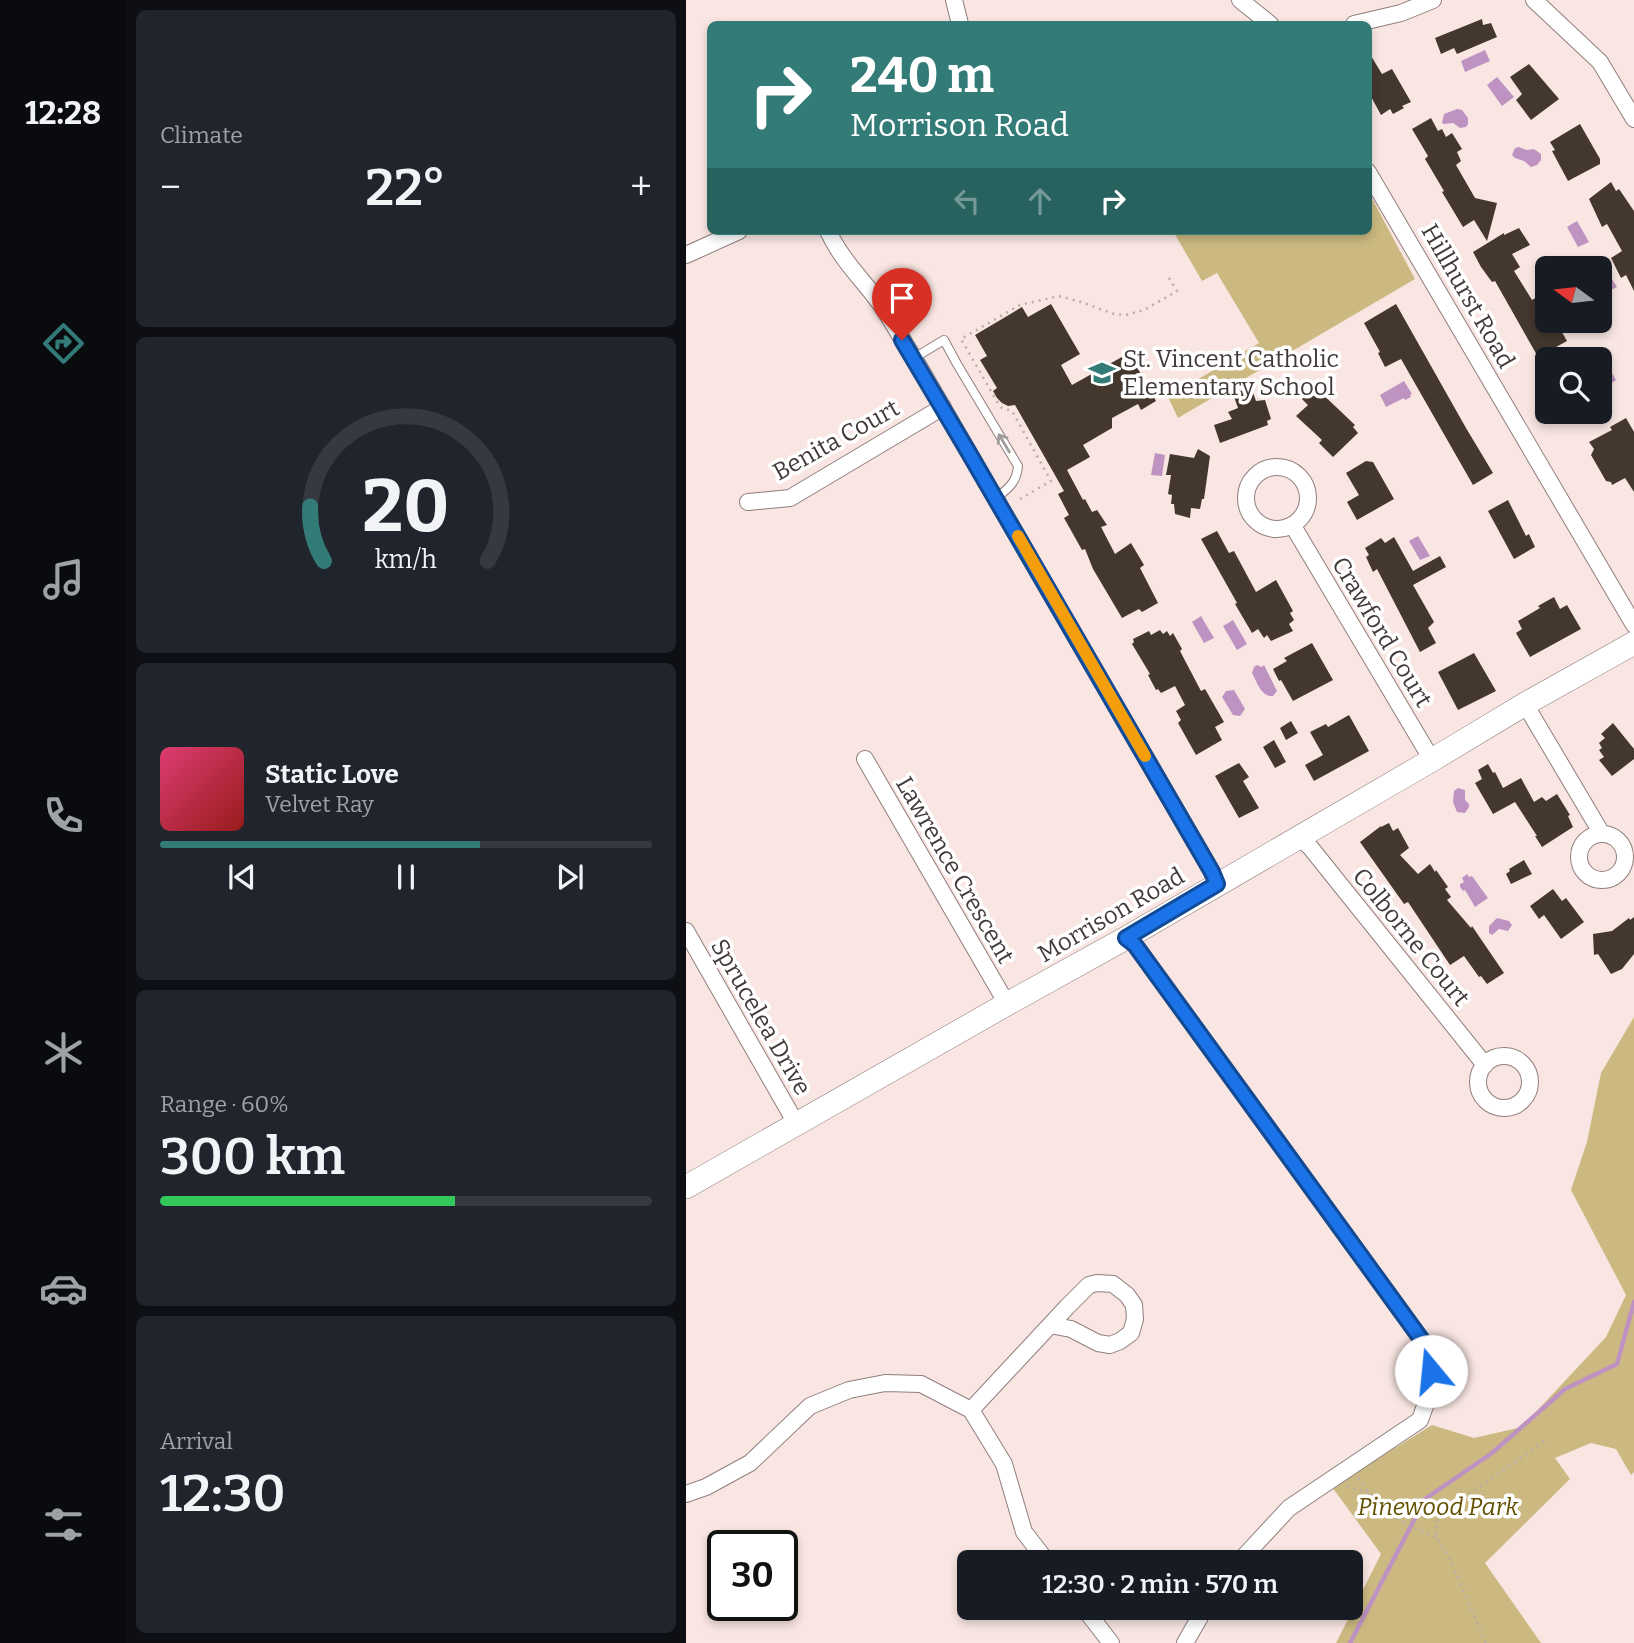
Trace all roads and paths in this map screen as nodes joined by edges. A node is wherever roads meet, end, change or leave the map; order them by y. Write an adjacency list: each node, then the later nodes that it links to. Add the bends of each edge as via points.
1 (954, 0): 5 (street)
2 (1240, 0): 6 (street)
3 (1433, 0): 7 (street)
4 (1534, 0): 8 (street, via 1601,62)
5 (959, 21)
6 (1266, 21)
7 (1367, 21)
8 (1634, 120)
9 (1372, 179): 20 (street, Hillhurst Road)
10 (730, 235): 12 (street)
11 (830, 235): 14 (street)
12 (686, 255)
13 (1170, 278): 17 (path, via 1177,291 1136,313 1115,314 1059,296 1020,306 961,339 999,405 1012,411 1051,481)
14 (914, 358): 15 (street); 16 (lane, one-way to 14, via 1012,485 1018,466 944,340)
15 (943, 407): 16 (street); 18 (street, Benita Court, via 790,498)
16 (996, 498): 27 (street)
17 (1020, 499)
18 (748, 502)
19 (1293, 526): 19 (street, via 1308,505 1304,480 1294,470 1268,467 1249,484 1248,510 1267,528); 24 (street, Crawford Court)
20 (1634, 625)
21 (1634, 643): 22 (street, Morrison Road)
22 (1525, 704): 24 (street, Morrison Road); 25 (street)
23 (865, 759): 30 (street, Lawrence Crescent)
24 (1432, 761): 26 (street, Morrison Road)
25 (1602, 834)
26 (1300, 838): 27 (street, Morrison Road); 31 (street, Colborne Court)
27 (1217, 884): 29 (street, Morrison Road)
28 (686, 931): 32 (street, Sprucelea Drive)
29 (1126, 938): 30 (street, Morrison Road); 37 (street, via 1432,1354 1431,1389 1420,1420)
30 (1007, 1004): 32 (street, Morrison Road)
31 (1485, 1065)
32 (797, 1125): 33 (street, Morrison Road)
33 (686, 1187)
34 (1050, 1325): 34 (street, via 1089,1285 1097,1283 1113,1284 1133,1305 1131,1332 1110,1345); 35 (street)
35 (971, 1409): 38 (street, via 921,1384 885,1383 849,1390 810,1406 750,1462); 40 (street, via 1004,1464 1024,1531)
36 (1547, 1439): 39 (path, via 1439,1516)
37 (1352, 1465): 39 (path, via 1382,1509); 41 (street, via 1289,1508)
38 (686, 1494)
39 (1437, 1538): 46 (path)
40 (1038, 1550)
41 (1250, 1550)
42 (1093, 1620): 44 (street)
43 (1198, 1620): 45 (street)
44 (1111, 1643)
45 (1185, 1643)
46 (1486, 1643)

